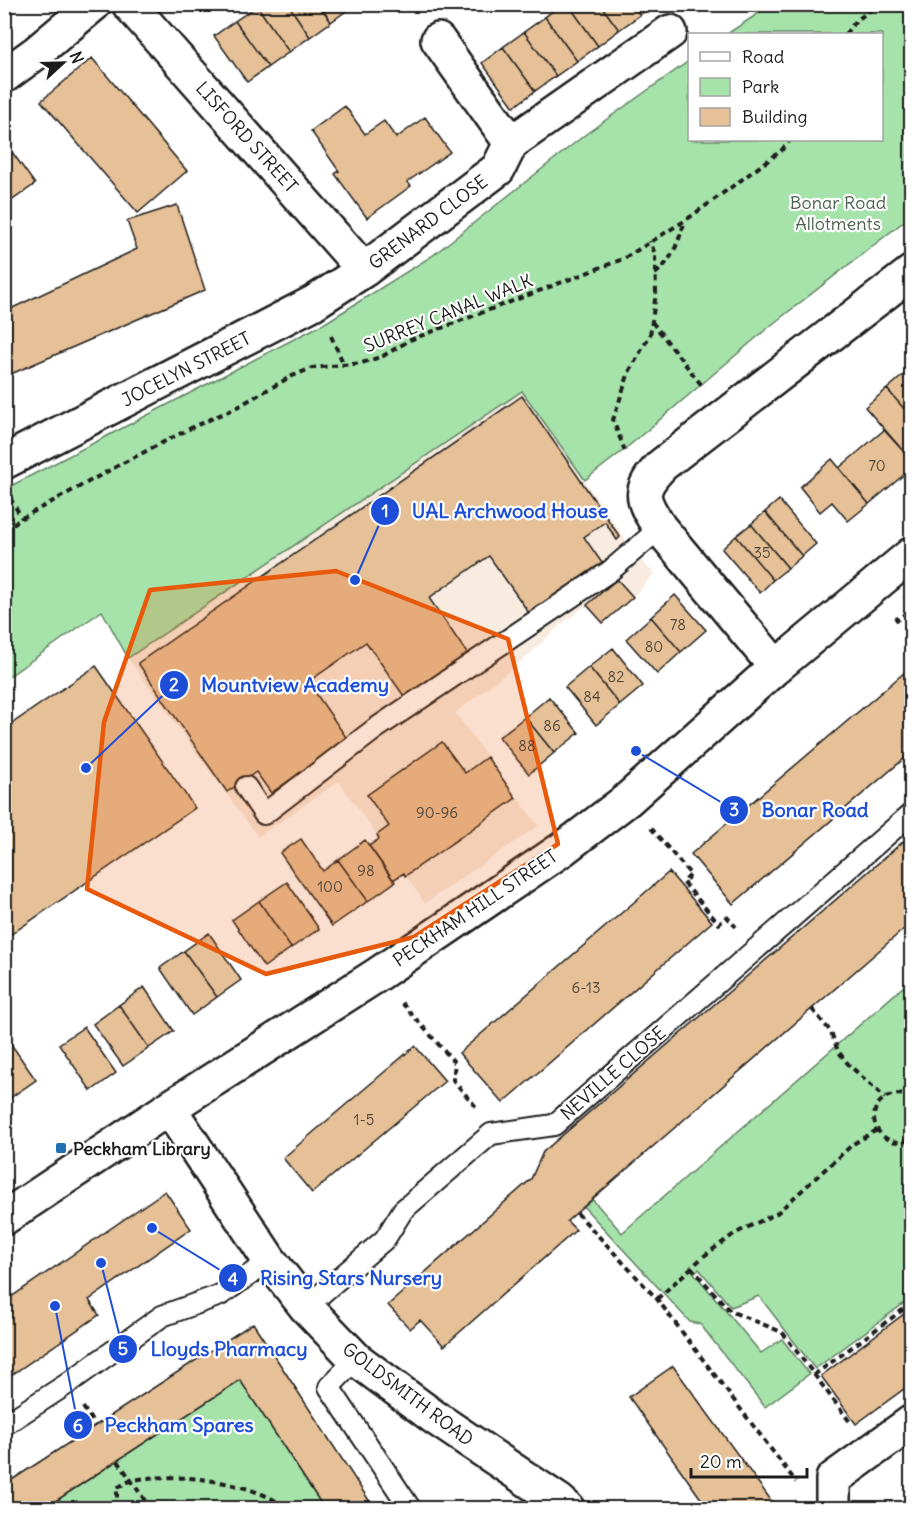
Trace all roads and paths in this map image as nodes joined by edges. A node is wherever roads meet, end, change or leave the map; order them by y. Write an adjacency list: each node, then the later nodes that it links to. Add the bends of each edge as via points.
1 (94, 4): 7 (street)
2 (878, 4): 5 (path)
3 (144, 9): 12 (street, LISFORD STREET)
4 (670, 32): 9 (street, GRENARD CLOSE)
5 (846, 33)
6 (438, 40): 9 (street)
7 (4, 76)
8 (788, 141): 10 (path, SURREY CANAL WALK, via 781,151)
9 (511, 143): 12 (street, GRENARD CLOSE, via 498,169)
10 (686, 220): 11 (path, SURREY CANAL WALK); 14 (path, via 675,251)
11 (650, 241): 14 (path); 20 (path, SURREY CANAL WALK, via 623,259 410,339 383,356 362,363 312,368 290,377)
12 (364, 270): 17 (street, JOCELYN STREET, via 313,303)
13 (912, 272): 16 (street)
14 (655, 274): 15 (path)
15 (652, 322): 16 (path); 18 (path, via 613,420 624,450)
16 (726, 416): 18 (street)
17 (4, 462)
18 (648, 479): 21 (street, via 646,506)
19 (11, 500): 20 (path)
20 (22, 518): 22 (path, SURREY CANAL WALK)
21 (660, 528): 24 (street); 25 (lane, via 610,571 375,729 264,814)
22 (4, 530)
23 (912, 554): 24 (street, PECKHAM HILL STREET)
24 (776, 667): 26 (street, PECKHAM HILL STREET)
25 (246, 787)
26 (627, 800): 28 (path, via 691,875 683,882 719,924 727,917); 29 (street, PECKHAM HILL STREET, via 564,848)
27 (912, 813): 28 (lane, NEVILLE CLOSE)
28 (755, 949): 35 (lane, NEVILLE CLOSE, via 554,1125)
29 (377, 975): 33 (street, PECKHAM HILL STREET); 35 (path, via 454,1063 453,1080 488,1119)
30 (812, 1009): 31 (path, via 831,1032 849,1065)
31 (885, 1098): 32 (path, via 900,1094); 34 (path, via 876,1109)
32 (912, 1098)
33 (169, 1108): 38 (street, PECKHAM HILL STREET); 39 (street, GOLDSMITH ROAD)
34 (877, 1130): 36 (path, via 896,1143); 40 (path, via 853,1144 777,1213 734,1234)
35 (491, 1134): 43 (lane, via 403,1210 385,1239)
36 (912, 1139)
37 (578, 1213): 41 (path)
38 (4, 1218)
39 (270, 1262): 43 (street, GOLDSMITH ROAD); 47 (lane, via 220,1295 162,1316)
40 (691, 1267): 41 (path); 45 (path, via 730,1311 782,1332)
41 (657, 1299): 51 (path)
42 (912, 1303): 45 (path)
43 (306, 1307): 44 (street, GOLDSMITH ROAD)
44 (356, 1359): 52 (street, GOLDSMITH ROAD); 56 (lane, via 329,1387)
45 (814, 1375): 48 (path)
46 (912, 1422): 48 (street)
47 (4, 1425)
48 (871, 1451): 57 (street, via 833,1479)
49 (118, 1461): 50 (path)
50 (131, 1480): 53 (path, via 117,1488); 54 (path); 55 (path, via 207,1479 256,1492)
51 (801, 1490)
52 (560, 1506)
53 (117, 1509)
54 (150, 1509)
55 (286, 1509)
56 (410, 1509)
57 (833, 1509)

